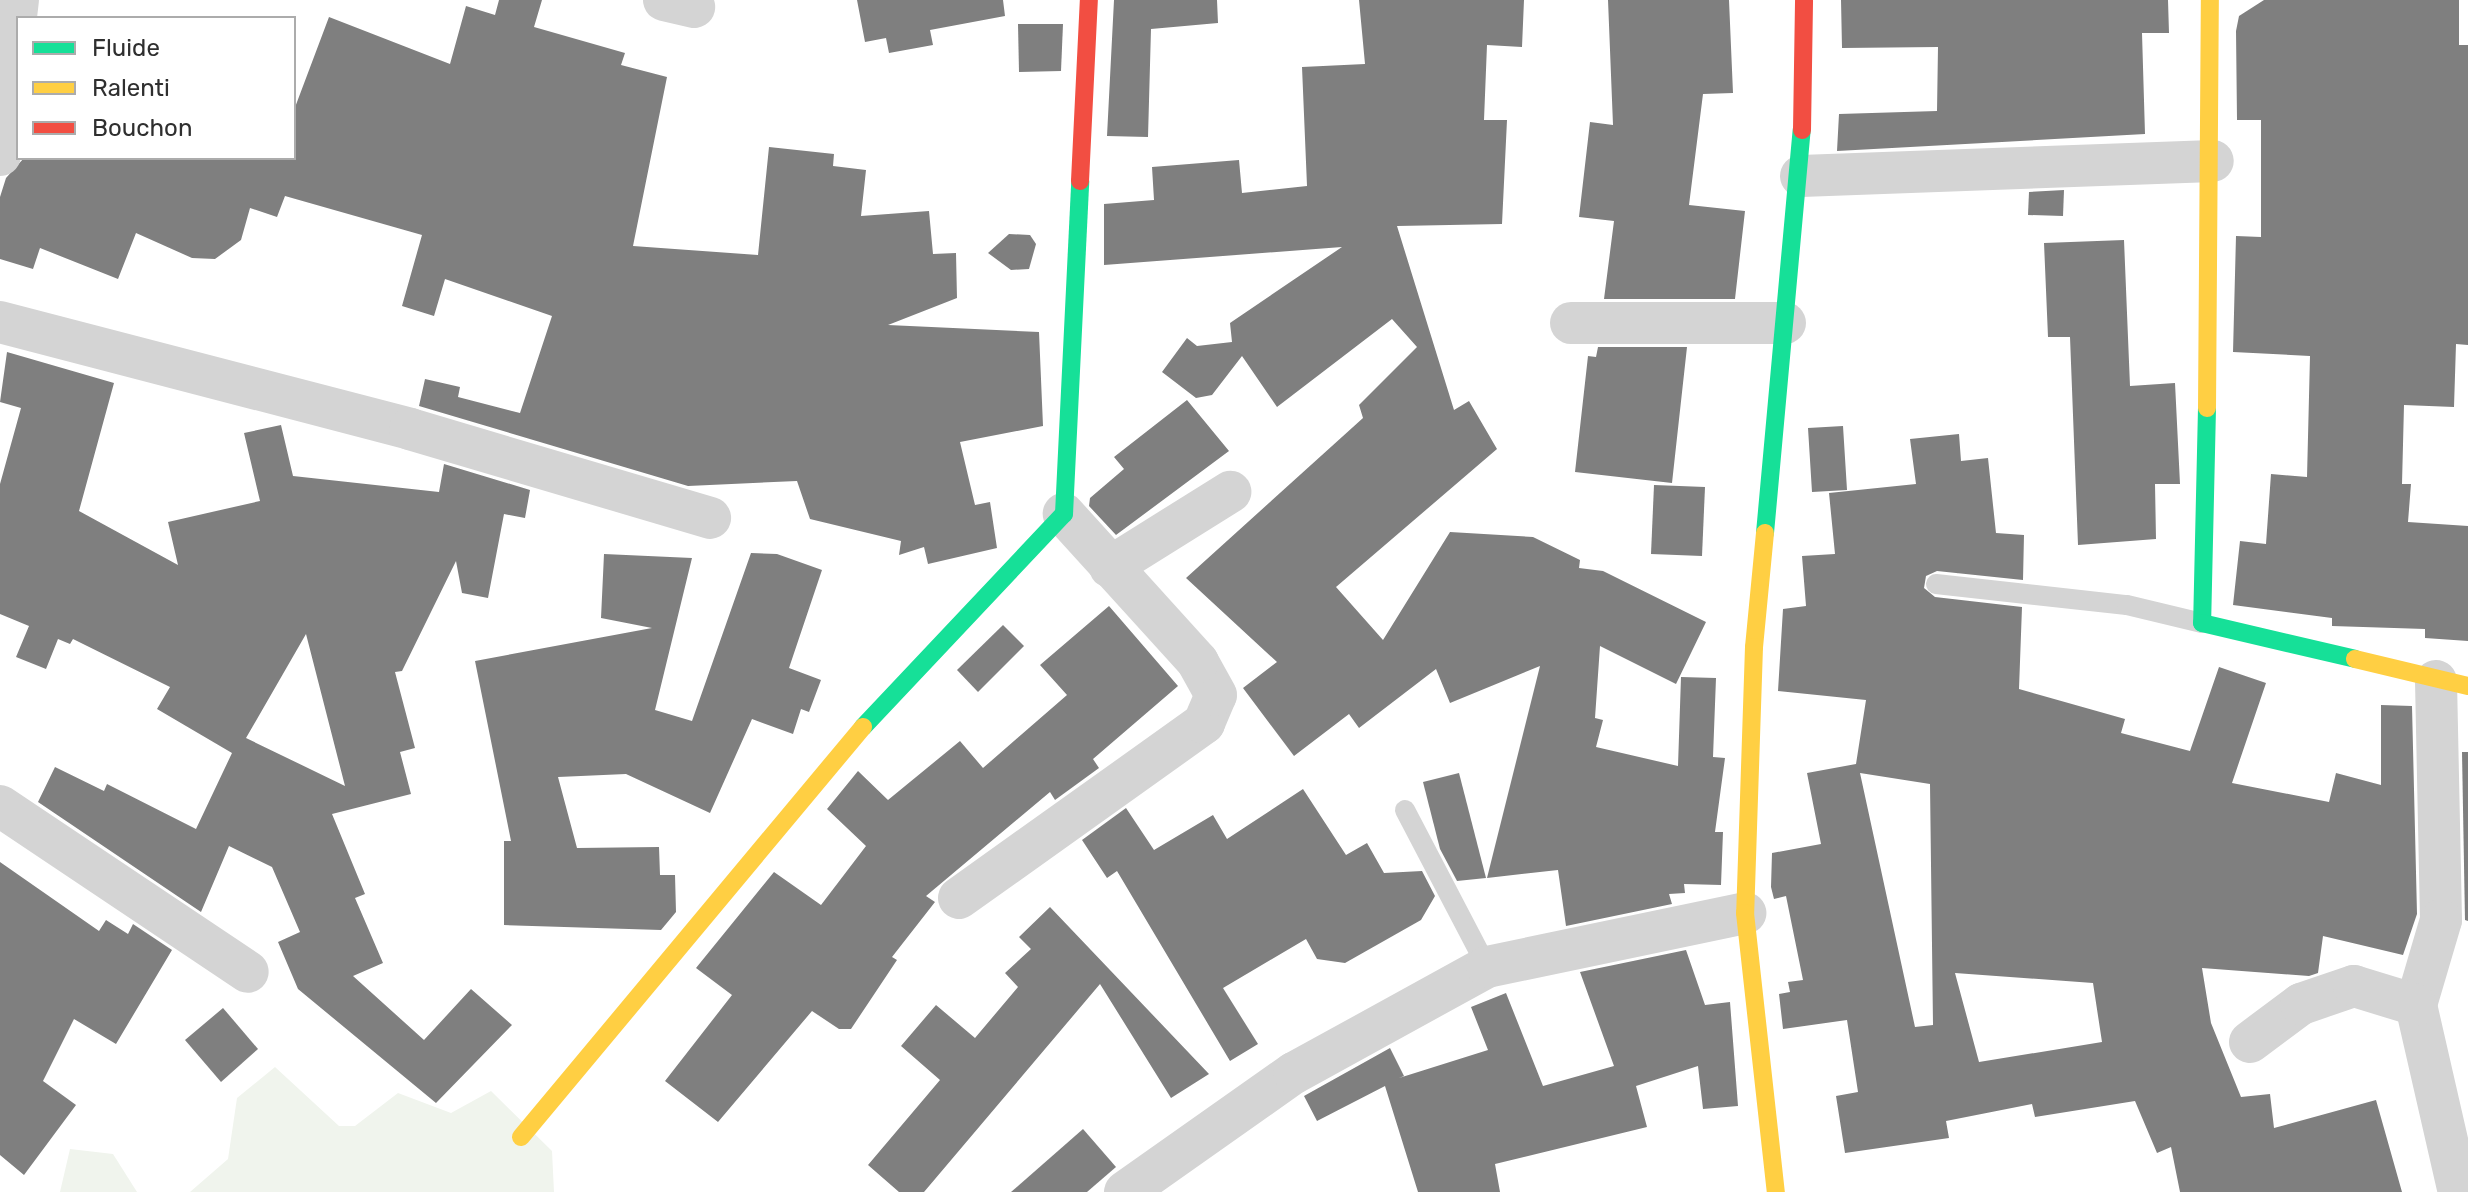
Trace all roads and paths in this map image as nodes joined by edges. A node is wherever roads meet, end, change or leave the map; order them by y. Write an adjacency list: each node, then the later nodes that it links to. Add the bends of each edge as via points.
1 (16, 0): 5 (street); 6 (street)
2 (1089, 0): 13 (street)
3 (1804, 0): 8 (street)
4 (2210, 0): 7 (street)
5 (0, 16)
6 (0, 155)
7 (2213, 161): 8 (street); 17 (street)
8 (1801, 176): 11 (street)
9 (0, 322): 14 (street, via 410,429)
10 (1571, 323): 11 (street)
11 (1785, 323): 22 (street, via 1754,647)
12 (1230, 492): 15 (street)
13 (1064, 514): 15 (street); 27 (street, via 891,693)
14 (710, 518)
15 (1110, 567): 21 (street, via 1210,679 1216,695 1211,709 1204,723)
16 (1936, 584): 17 (lane, via 2127,605)
17 (2202, 623): 18 (street)
18 (2452, 683): 25 (street, via 2441,920)
19 (0, 806): 24 (street)
20 (1405, 810): 23 (lane)
21 (959, 898)
22 (1745, 913): 23 (street); 29 (street)
23 (1487, 967): 28 (street, via 1294,1073)
24 (248, 972)
25 (2416, 1005): 26 (street, via 2354,986 2301,1004); 30 (street)
26 (2250, 1042)
27 (521, 1137)
28 (1125, 1192)
29 (1776, 1192)
30 (2459, 1192)

